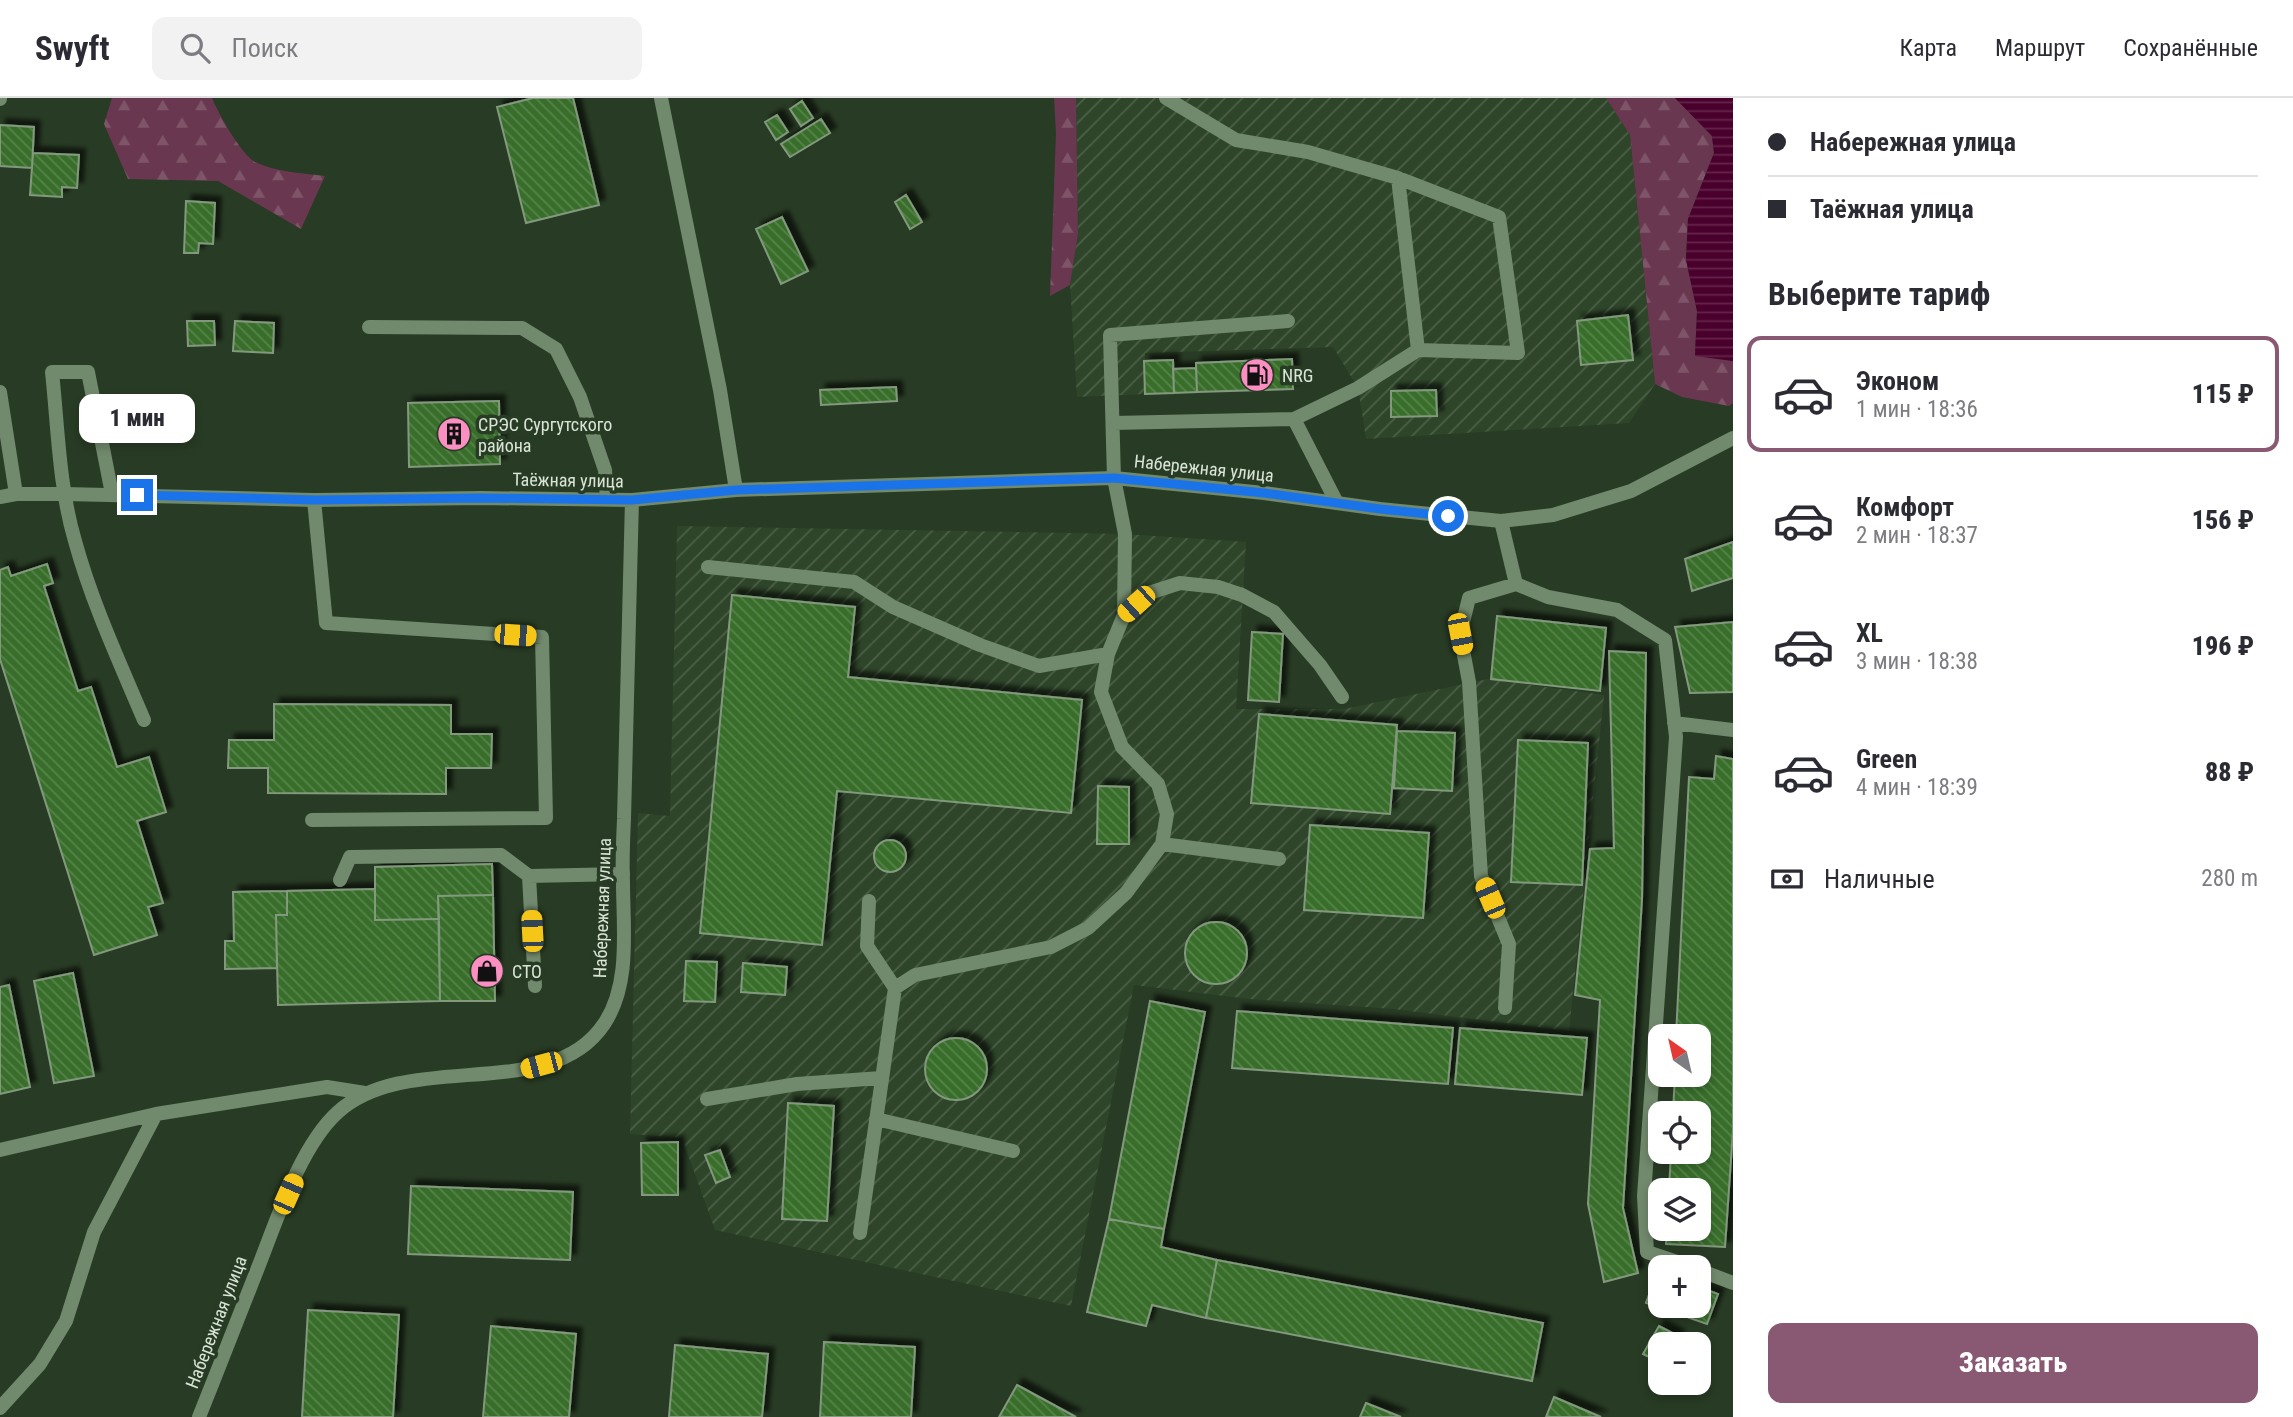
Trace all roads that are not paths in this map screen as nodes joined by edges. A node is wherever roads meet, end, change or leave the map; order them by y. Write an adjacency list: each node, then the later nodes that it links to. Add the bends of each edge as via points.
1 (661, 98): 13 (street)
2 (1166, 98): 3 (street, via 1236,140 1308,152)
3 (1398, 178): 6 (street); 6 (street, via 1499,217 1518,353)
4 (1288, 321): 9 (street, via 1110,335)
5 (369, 327): 18 (street, via 522,328 556,349 580,397 605,470)
6 (1418, 351): 8 (street, via 1358,388)
7 (0, 392): 11 (street)
8 (1294, 419): 9 (street); 21 (street)
9 (1113, 423): 12 (street)
10 (1733, 438): 22 (street, Набережная улица, via 1631,491 1552,515)
11 (5, 461): 14 (street)
12 (1114, 478): 13 (street, Набережная улица); 21 (street, Набережная улица); 25 (street, via 1125,534)
13 (736, 490): 20 (street, Таёжная улица)
14 (16, 494): 15 (street, Таёжная улица); 17 (street, Таёжная улица)
15 (65, 494): 16 (street, Таёжная улица); 16 (street, via 52,372 88,372); 28 (street, via 97,608)
16 (112, 494): 19 (street, Таёжная улица)
17 (0, 496)
18 (607, 499): 19 (street, Таёжная улица); 20 (street, Таёжная улица)
19 (314, 500): 31 (street, via 326,623 542,637 545,818)
20 (632, 500): 34 (street, Набережная улица)
21 (1337, 503): 22 (street, Набережная улица)
22 (1501, 521): 24 (street)
23 (708, 567): 26 (street, via 854,582 893,607 1039,666)
24 (1516, 584): 29 (street, via 1548,597 1617,610 1665,640); 40 (street, via 1469,598 1460,634 1469,682 1481,876 1509,944)
25 (1124, 615): 26 (street); 27 (street, via 1149,593 1180,583 1242,595 1274,612)
26 (1108, 654): 32 (street, via 1101,692 1122,747 1158,784 1167,814)
27 (1342, 697)
28 (144, 720)
29 (1674, 723): 30 (street); 49 (street, via 1644,1196 1647,1252)
30 (1733, 730)
31 (312, 820)
32 (1162, 844): 33 (street); 39 (street, via 1126,893 1088,928 1051,947 915,975)
33 (1279, 859)
34 (623, 874): 35 (street); 42 (street, Набережная улица, via 624,941 617,1000 604,1025 584,1046 558,1060 524,1069 397,1082)
35 (529, 876): 36 (street, via 501,855 351,857); 38 (street)
36 (340, 880)
37 (869, 901): 39 (street, via 867,946)
38 (535, 986)
39 (895, 988): 41 (street)
40 (1505, 1008)
41 (881, 1078): 43 (street, via 797,1084); 45 (street)
42 (365, 1093): 44 (street, via 327,1087); 53 (street, Набережная улица, via 338,1112 318,1135 298,1172)
43 (707, 1099)
44 (156, 1114): 46 (street); 52 (street, via 94,1233 66,1321 40,1364)
45 (876, 1119): 47 (street); 48 (street)
46 (0, 1150)
47 (1013, 1151)
48 (860, 1233)
49 (1656, 1255)
50 (1711, 1275): 51 (street)
51 (1733, 1283)
52 (0, 1408)
53 (199, 1417)

